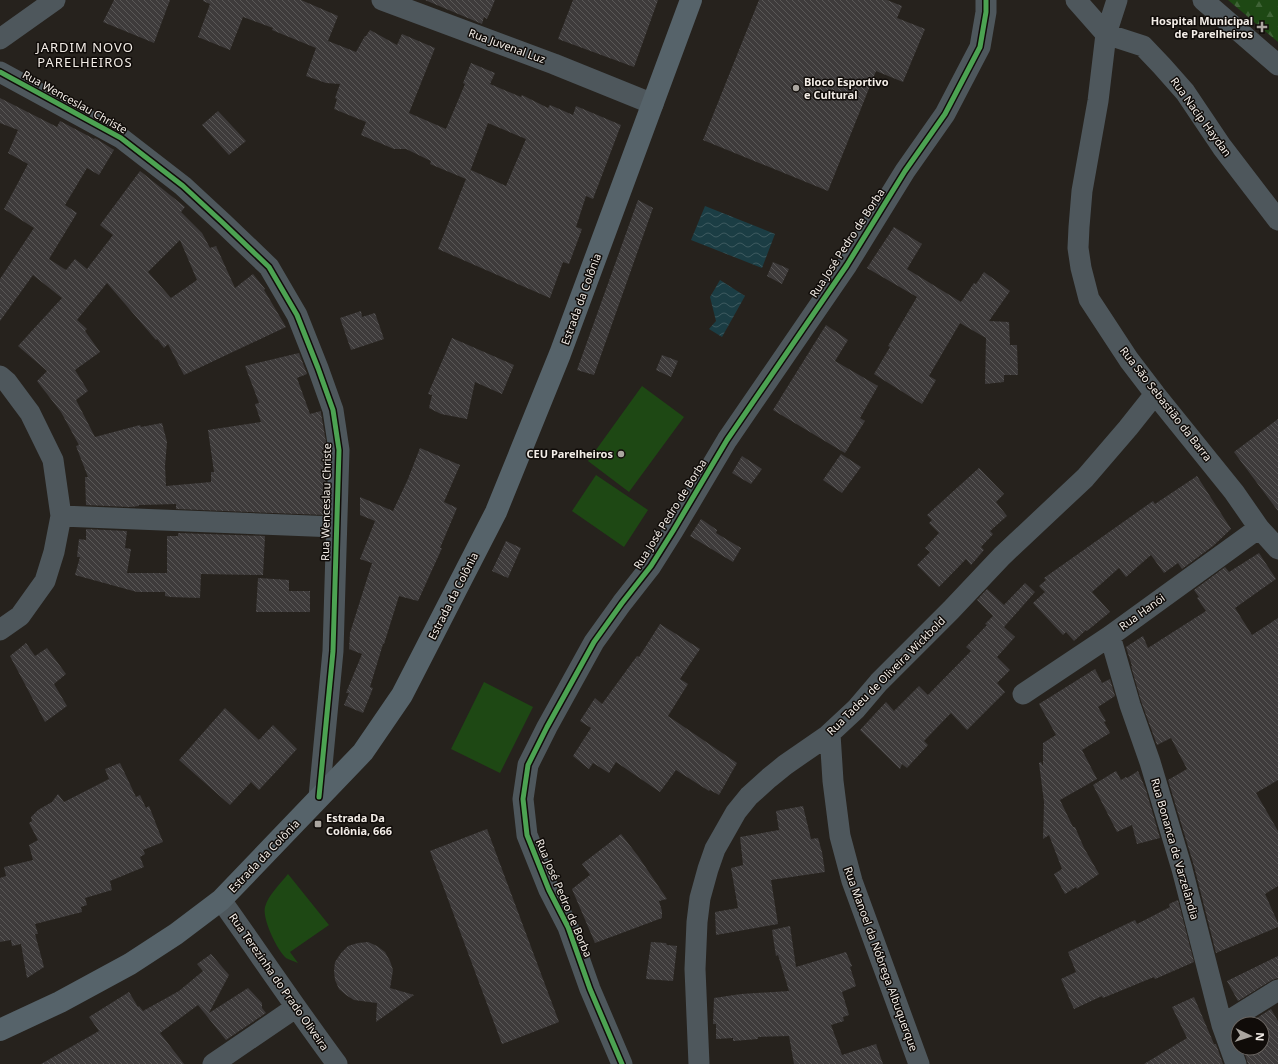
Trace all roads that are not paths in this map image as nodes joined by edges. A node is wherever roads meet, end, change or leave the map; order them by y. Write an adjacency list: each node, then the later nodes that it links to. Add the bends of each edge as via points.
1 (55, 0): 9 (street)
2 (382, 0): 12 (street, Rua Juvenal Luz)
3 (691, 0): 12 (main road, Estrada da Colônia)
4 (986, 0): 32 (street, Rua José Pedro de Borba, via 980,48 945,114 905,171 847,265 727,440 652,566 594,642 528,765 523,799 527,835 549,890 568,927 590,989)
5 (1076, 0): 8 (street)
6 (1117, 0): 8 (street, Rua São Sebastião da Barra)
7 (1203, 0): 10 (street)
8 (1106, 34): 13 (street, Rua Nacip Haydan, via 1143,46 1162,66 1185,92 1222,147); 15 (street, Rua São Sebastião da Barra, via 1098,101 1082,191 1078,248 1089,300)
9 (0, 39)
10 (1278, 64)
11 (0, 72): 17 (street, Rua Wenceslau Christe, via 121,138 183,186 269,267 297,314 333,410 339,450)
12 (653, 104): 24 (main road, Estrada da Colônia, via 560,354 496,512 402,695 363,752)
13 (1278, 220)
14 (0, 376): 16 (street, via 30,413 54,460)
15 (1155, 394): 18 (street, Rua São Sebastião da Barra, via 1234,492); 23 (street, Rua Tadeu de Oliveira Wickbold, via 1085,478 1002,556)
16 (61, 516): 17 (street); 20 (street, via 45,581 20,616)
17 (336, 527): 24 (street, Rua Wenceslau Christe, via 333,651)
18 (1259, 528): 19 (street, Rua São Sebastião da Barra); 21 (street, Rua Hanói)
19 (1278, 549)
20 (0, 630)
21 (1110, 636): 22 (street, Rua Hanói); 28 (street, Rua Bonanca de Varzelândia, via 1182,869)
22 (1023, 694)
23 (830, 734): 33 (street, Rua Tadeu de Oliveira Wickbold, via 785,765 749,796 736,812 715,849 700,898 697,922 695,991); 34 (street, Rua Manoel da Nóbrega Albuquerque, via 840,836 852,881)
24 (319, 797): 25 (main road, Estrada da Colônia)
25 (221, 900): 27 (street, Rua Terezinha do Prado Oliveira); 29 (main road, Estrada da Colônia, via 130,964 60,1002)
26 (1278, 990): 28 (street)
27 (295, 1008): 30 (street); 31 (street, Rua Terezinha do Prado Oliveira)
28 (1222, 1025): 35 (street, Rua Bonanca de Varzelândia)
29 (0, 1030)
30 (213, 1064)
31 (337, 1064)
32 (622, 1064)
33 (699, 1064)
34 (919, 1064)
35 (1236, 1064)

